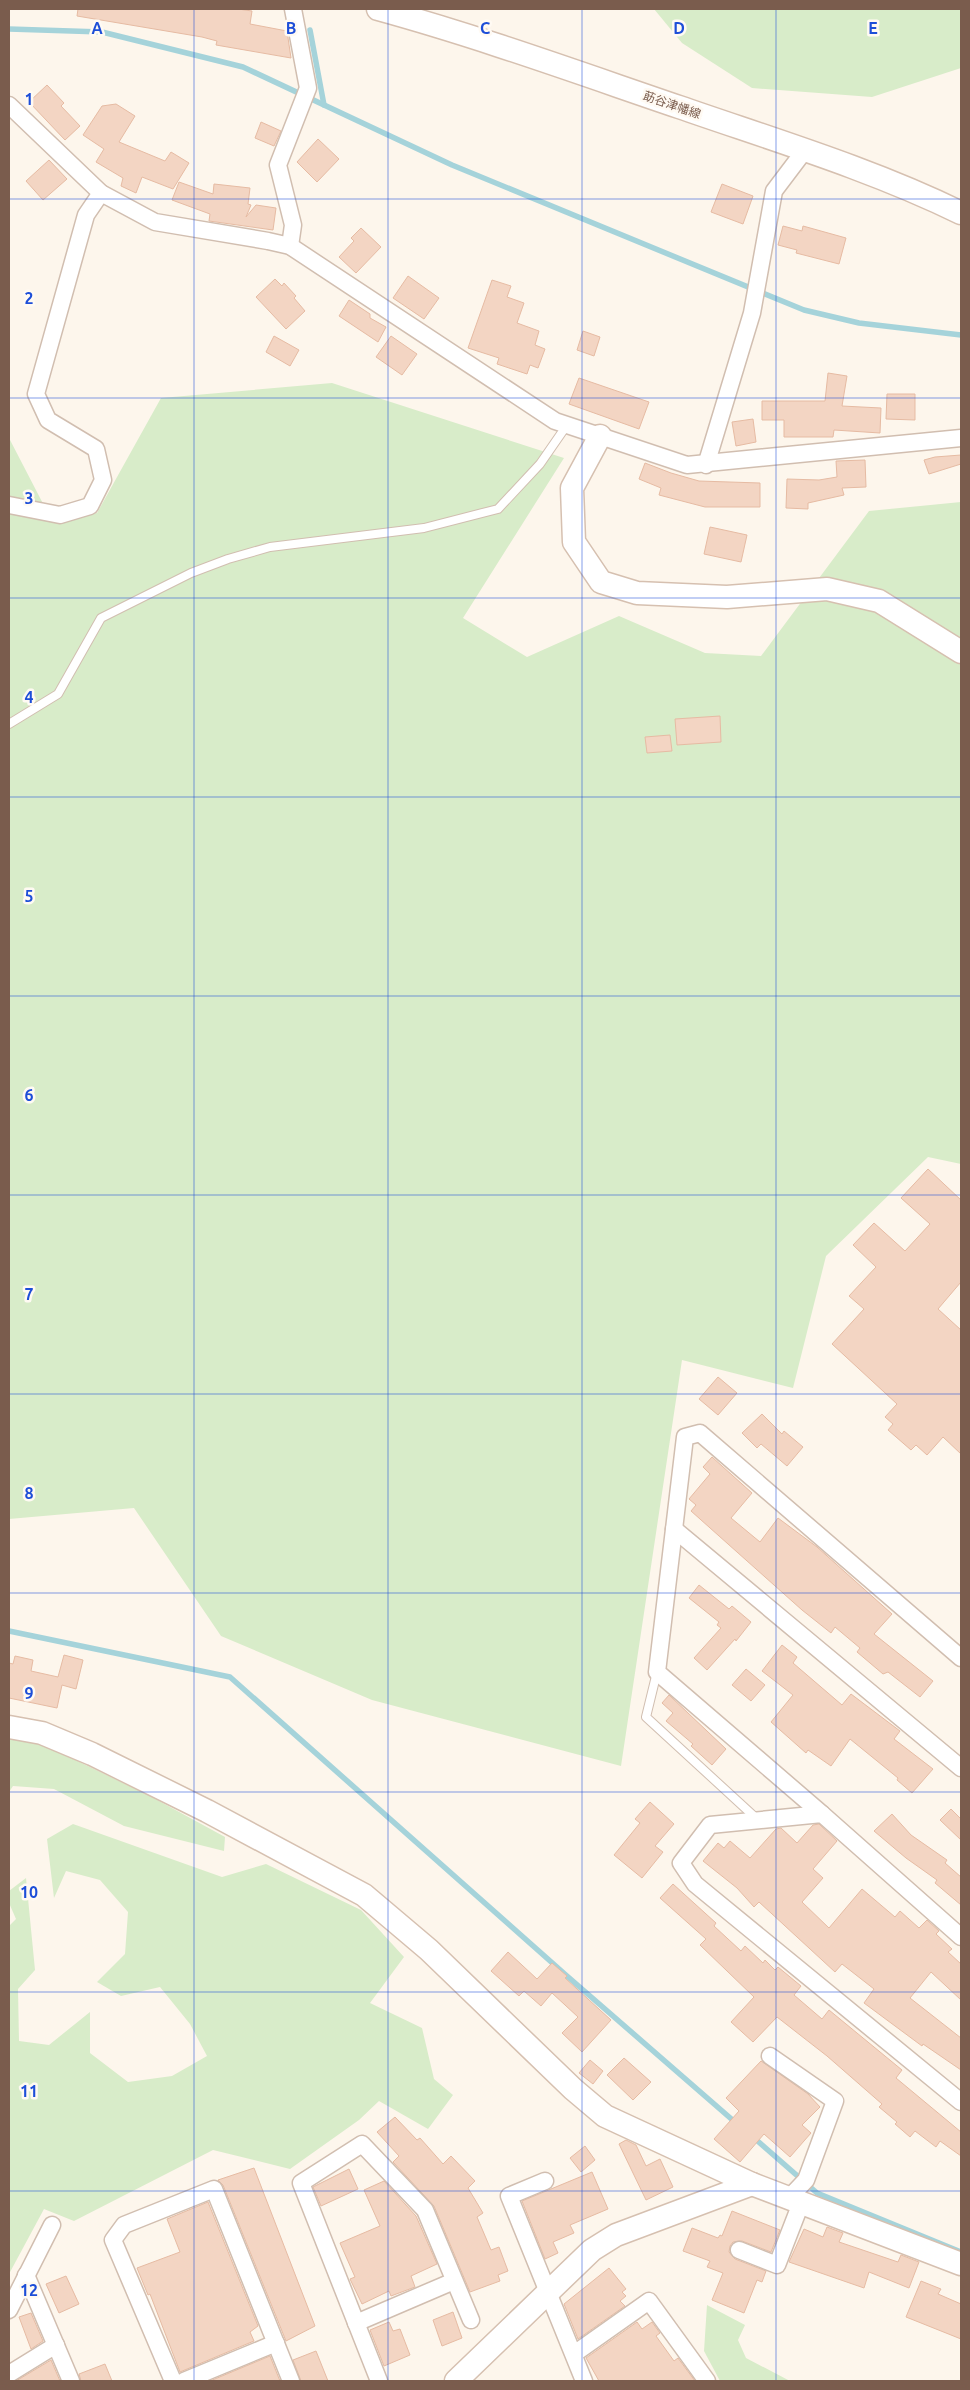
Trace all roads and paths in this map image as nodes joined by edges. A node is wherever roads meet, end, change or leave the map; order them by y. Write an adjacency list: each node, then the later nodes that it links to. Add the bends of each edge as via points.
1 (293, 9): 7 (street, via 308,88 278,165 293,224)
2 (378, 9): 4 (street, 莇谷津幡線, via 462,32)
3 (9, 105): 5 (street)
4 (805, 150): 6 (street, 莇谷津幡線); 11 (street, via 774,191 752,313)
5 (102, 193): 7 (street, via 155,222); 12 (street, via 86,214 36,394 48,420 96,449 103,480 90,506 60,515)
6 (961, 213)
7 (290, 246): 8 (street, via 555,421)
8 (567, 425): 9 (street); 14 (lane, via 540,464 498,509 424,528 270,547 191,573 101,618 58,694)
9 (600, 436): 11 (street, via 688,465); 13 (street, via 572,488 574,542 601,582 637,593 727,597 827,589 879,601)
10 (961, 438): 11 (street)
11 (706, 465)
12 (9, 505)
13 (961, 652)
14 (9, 724)
15 (674, 1529): 16 (street, via 685,1437 700,1433); 17 (street); 19 (street)
16 (961, 1658)
17 (658, 1672): 20 (street); 21 (lane, via 646,1717)
18 (9, 1727): 26 (street, via 42,1733 92,1754 364,1895 429,1950 605,2116)
19 (959, 1762)
20 (822, 1814): 21 (street); 22 (street)
21 (758, 1820): 24 (street, via 710,1825 681,1862 694,1884)
22 (961, 1937)
23 (770, 2056): 27 (street, via 835,2101)
24 (961, 2102)
25 (545, 2181): 33 (street, via 509,2196)
26 (752, 2184): 27 (street); 33 (street, via 616,2235 592,2250)
27 (799, 2191): 29 (street, via 777,2265); 30 (street)
28 (52, 2224): 31 (street)
29 (738, 2250)
30 (961, 2264)
31 (26, 2275): 34 (street); 38 (street)
32 (454, 2281): 35 (street); 36 (street); 36 (street, via 425,2210 362,2144 301,2183)
33 (548, 2291): 39 (street); 46 (street)
34 (9, 2310)
35 (471, 2320)
36 (356, 2323): 45 (street)
37 (276, 2343): 42 (street, via 214,2189 124,2225 113,2240); 43 (street); 44 (street)
38 (56, 2345): 40 (street); 41 (street)
39 (574, 2354): 47 (street); 48 (street, via 649,2301)
40 (9, 2374)
41 (71, 2381)
42 (173, 2381)
43 (184, 2381)
44 (291, 2381)
45 (378, 2381)
46 (456, 2381)
47 (584, 2381)
48 (707, 2381)

